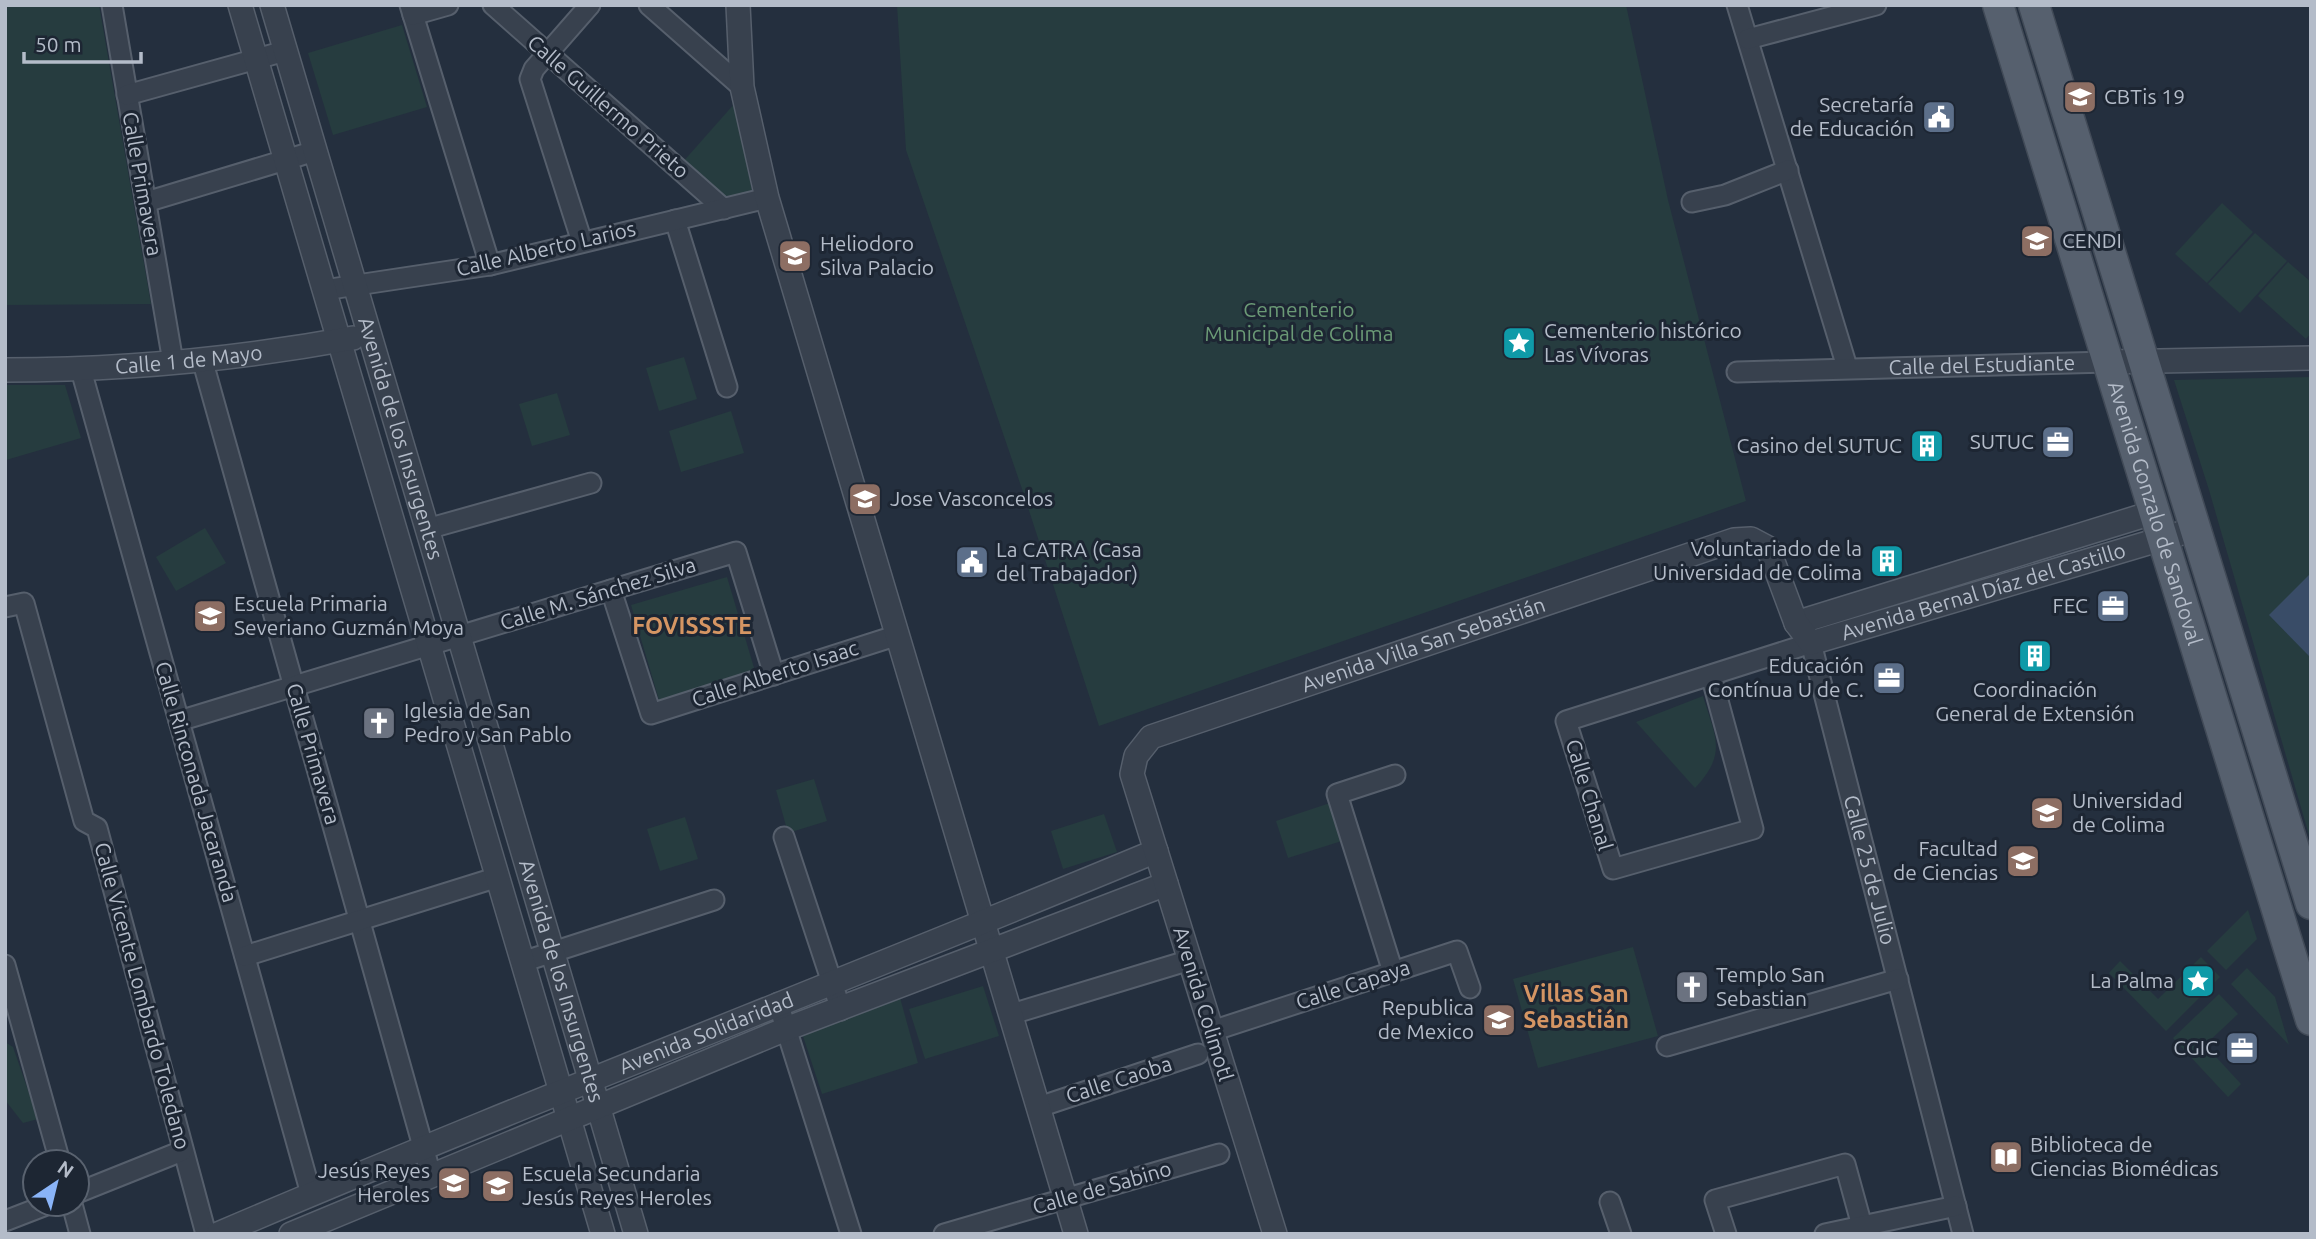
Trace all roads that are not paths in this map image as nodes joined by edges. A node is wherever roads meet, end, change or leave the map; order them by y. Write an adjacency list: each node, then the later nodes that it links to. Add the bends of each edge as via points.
1 (112, 5): 19 (street, Calle Primavera)
2 (240, 5): 17 (street, Avenida de los Insurgentes)
3 (272, 5): 15 (street, Avenida de los Insurgentes)
4 (448, 5): 13 (street)
5 (492, 5): 16 (street, Calle Guillermo Prieto)
6 (590, 5): 16 (street)
7 (649, 5): 18 (street)
8 (738, 5): 18 (street)
9 (1737, 5): 14 (street)
10 (1876, 5): 14 (street)
11 (1998, 5): 21 (main road, Avenida Gonzalo de Sandoval)
12 (2034, 5): 20 (main road, Avenida Gonzalo de Sandoval)
13 (412, 10): 31 (street)
14 (1748, 39): 24 (street)
15 (285, 51): 17 (street); 22 (street, Avenida de los Insurgentes)
16 (547, 54): 28 (street, Calle Guillermo Prieto); 30 (street, via 530,79)
17 (256, 59): 19 (street); 23 (street, Avenida de los Insurgentes)
18 (742, 88): 25 (street)
19 (127, 95): 26 (street, Calle Primavera)
20 (2062, 97): 21 (main road); 40 (main road, Avenida Gonzalo de Sandoval)
21 (2028, 105): 39 (main road, Avenida Gonzalo de Sandoval)
22 (315, 150): 23 (street); 32 (street, Avenida de los Insurgentes)
23 (285, 159): 26 (street); 33 (street, Avenida de los Insurgentes)
24 (1788, 170): 27 (street, via 1725,195); 41 (street)
25 (767, 198): 28 (street, Calle Alberto Larios); 54 (street)
26 (146, 202): 38 (street, Calle Primavera)
27 (1692, 202)
28 (724, 209): 29 (street, Calle Alberto Larios)
29 (676, 220): 30 (street, Calle Alberto Larios); 45 (street)
30 (582, 242): 31 (street, Calle Alberto Larios)
31 (490, 265): 32 (street, Calle Alberto Larios)
32 (355, 285): 33 (street, Calle Alberto Larios); 34 (street, Avenida de los Insurgentes)
33 (324, 290): 35 (street, Avenida de los Insurgentes)
34 (370, 335): 35 (street, Calle 1 de Mayo); 48 (street, Avenida de los Insurgentes)
35 (339, 341): 37 (street, Calle 1 de Mayo); 57 (street, Avenida de los Insurgentes)
36 (2311, 358): 40 (street, Calle del Estudiante)
37 (202, 359): 38 (street, Calle 1 de Mayo); 60 (street, Calle Primavera)
38 (173, 362): 43 (street, Calle 1 de Mayo)
39 (2108, 362): 40 (street, Calle del Estudiante); 41 (street, Calle del Estudiante); 47 (main road, Avenida Gonzalo de Sandoval)
40 (2144, 362): 49 (main road, Avenida Gonzalo de Sandoval)
41 (1847, 367): 44 (street, Calle del Estudiante)
42 (5, 370): 43 (street, Calle 1 de Mayo)
43 (81, 370): 61 (street, Calle Rinconada Jacaranda)
44 (1737, 372)
45 (727, 387)
46 (591, 484): 48 (street)
47 (2159, 525): 49 (street, Avenida Bernal Díaz del Castillo); 53 (street, Avenida Bernal Díaz del Castillo); 56 (street, Avenida Bernal Díaz del Castillo); 85 (main road, Avenida Gonzalo de Sandoval)
48 (427, 529): 55 (street, Avenida de los Insurgentes)
49 (2195, 529): 69 (main road, Avenida Gonzalo de Sandoval)
50 (1734, 540): 53 (street, Calle 25 de Julio, via 1751,539 1768,548); 62 (street, Avenida Villa San Sebastián, via 1152,737 1136,756)
51 (611, 590): 55 (street, Calle M. Sánchez Silva); 58 (street, Calle Alberto Isaac, via 651,714); 58 (street, Calle M. Sánchez Silva, via 736,552)
52 (15, 605): 97 (street, Calle Vicente Lombardo Toledano, via 85,821 97,828)
53 (1796, 623): 56 (street, Calle 25 de Julio)
54 (898, 635): 58 (street, Calle Alberto Isaac); 71 (street)
55 (459, 636): 57 (street, Calle M. Sánchez Silva); 73 (street, Avenida de los Insurgentes)
56 (1811, 643): 59 (street); 79 (street, Calle 25 de Julio)
57 (429, 645): 60 (street, Calle M. Sánchez Silva); 66 (street, Avenida de los Insurgentes)
58 (774, 675)
59 (1711, 675): 59 (street, Calle Chanal, via 1566,720 1612,869 1753,829)
60 (294, 686): 61 (street, Calle M. Sánchez Silva); 70 (street, Calle Primavera)
61 (179, 721): 74 (street, Calle Rinconada Jacaranda)
62 (1132, 774): 65 (street, Avenida Colimotl)
63 (1395, 775): 78 (street, via 1337,794)
64 (785, 837): 80 (street)
65 (1156, 851): 67 (street, Avenida Colimotl); 71 (street, Avenida Solidaridad)
66 (498, 877): 70 (street); 76 (street, Avenida de los Insurgentes)
67 (1166, 884): 72 (street, Avenida Solidaridad); 75 (street, Avenida Colimotl)
68 (714, 900): 73 (street)
69 (2311, 904)
70 (359, 919): 74 (street); 96 (street, Calle Primavera)
71 (984, 923): 72 (street); 80 (street, Avenida Solidaridad)
72 (992, 950): 83 (street, Avenida Solidaridad); 84 (street)
73 (552, 952): 76 (street); 90 (street, Avenida de los Insurgentes)
74 (245, 956): 101 (street, Calle Rinconada Jacaranda)
75 (1190, 960): 84 (street); 87 (street, Avenida Colimotl)
76 (522, 962): 91 (street, Avenida de los Insurgentes)
77 (5, 965): 95 (street)
78 (1394, 972): 81 (street, Calle Capaya, via 1457,951); 87 (street, Calle Capaya)
79 (1898, 979): 88 (street); 104 (street, Calle 25 de Julio)
80 (831, 981): 82 (street, Avenida Solidaridad); 83 (street)
81 (1470, 988)
82 (778, 1003): 86 (street); 90 (street, Avenida Solidaridad)
83 (841, 1010): 86 (street, Avenida Solidaridad)
84 (1012, 1014): 93 (street)
85 (2311, 1020)
86 (786, 1030): 92 (street, Avenida Solidaridad); 111 (street)
87 (1212, 1031): 114 (street, Avenida Colimotl)
88 (1667, 1046)
89 (1198, 1054): 93 (street, Calle Caoba)
90 (590, 1080): 91 (street, Avenida Solidaridad); 92 (street, Avenida de los Insurgentes)
91 (561, 1093): 94 (street, Avenida de los Insurgentes); 96 (street, Avenida Solidaridad)
92 (598, 1105): 94 (street, Avenida Solidaridad); 110 (street, Avenida de los Insurgentes)
93 (1039, 1107): 102 (street)
94 (568, 1117): 99 (street, Avenida Solidaridad); 109 (street, Avenida de los Insurgentes)
95 (56, 1148)
96 (424, 1149): 99 (street, Calle Primavera); 101 (street, Avenida Solidaridad)
97 (182, 1151): 100 (street); 106 (street, Calle Vicente Lombardo Toledano)
98 (1219, 1154): 102 (street, Calle de Sabino)
99 (431, 1175): 108 (street, Avenida Solidaridad)
100 (91, 1187)
101 (311, 1194): 107 (street, Avenida Solidaridad)
102 (1066, 1198): 112 (street, Calle de Sabino); 113 (street)
103 (1610, 1202): 115 (street)
104 (1956, 1206): 105 (street); 118 (street, Calle 25 de Julio)
105 (1862, 1226): 116 (street, via 1845,1164 1715,1200); 117 (street)
106 (206, 1234)
107 (218, 1234)
108 (291, 1234)
109 (603, 1234)
110 (636, 1234)
111 (852, 1234)
112 (944, 1234)
113 (1076, 1234)
114 (1275, 1234)
115 (1621, 1234)
116 (1726, 1234)
117 (1825, 1234)
118 (1963, 1234)

